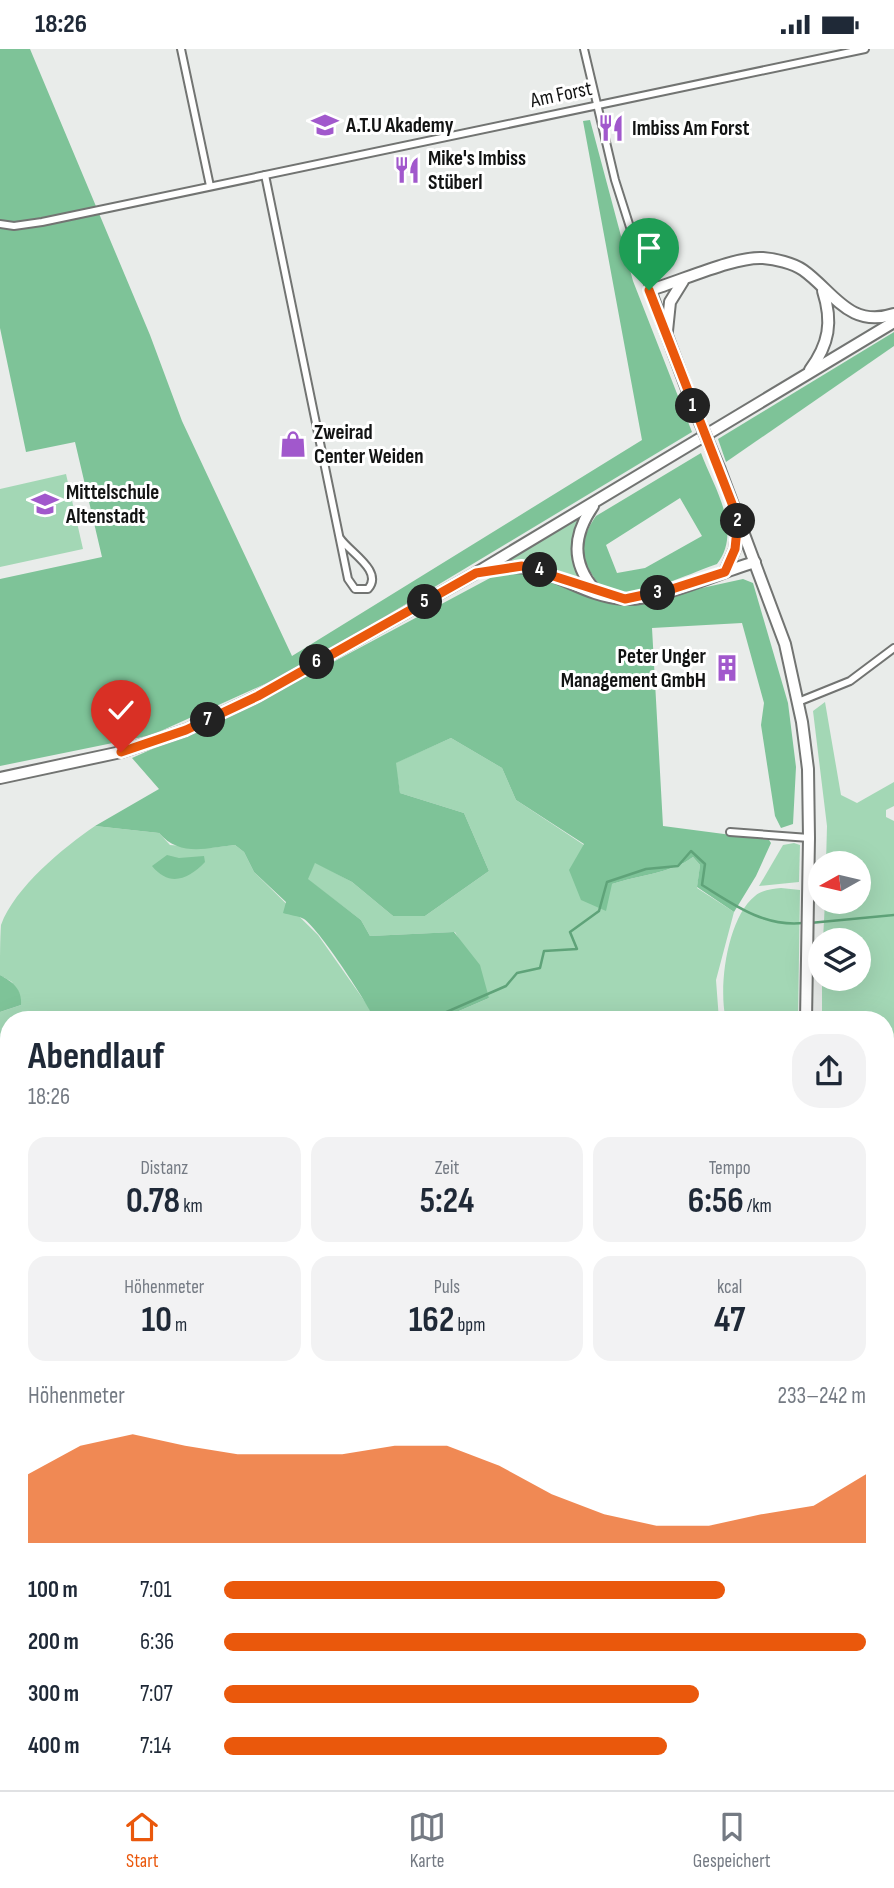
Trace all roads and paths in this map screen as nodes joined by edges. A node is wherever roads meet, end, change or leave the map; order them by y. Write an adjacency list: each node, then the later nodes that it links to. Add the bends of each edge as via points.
1 (181, 49): 6 (street)
2 (584, 49): 4 (street)
3 (865, 49): 4 (street, Am Forst)
4 (596, 104): 5 (street, Am Forst); 10 (street)
5 (265, 175): 6 (street, Am Forst); 17 (street)
6 (210, 186): 7 (street, Am Forst, via 27,225)
7 (0, 224)
8 (683, 281): 9 (main road, via 760,258 803,270); 10 (main road); 13 (main road, via 670,302)
9 (822, 288): 11 (main road, via 839,306 854,313 869,317); 14 (main road, via 829,309 827,342)
10 (649, 290): 13 (main road)
11 (894, 314)
12 (894, 322): 14 (main road)
13 (667, 337): 16 (main road, bridge)
14 (806, 376): 15 (main road)
15 (596, 502): 20 (main road); 21 (main road, via 579,530 576,546 577,561)
16 (738, 519): 18 (main road); 19 (main road, via 735,549)
17 (340, 538): 17 (street, via 351,585 368,589 372,573)
18 (755, 562): 19 (main road); 23 (main road, via 785,644)
19 (725, 572): 21 (main road, via 637,598)
20 (476, 573): 21 (main road, via 522,566); 24 (main road, via 258,696 186,730 109,755)
21 (596, 591)
22 (894, 648): 23 (street, via 850,681)
23 (798, 702): 26 (main road, via 808,769)
24 (0, 778)
25 (730, 832): 26 (street)
26 (809, 838): 27 (main road)
27 (806, 1011)

